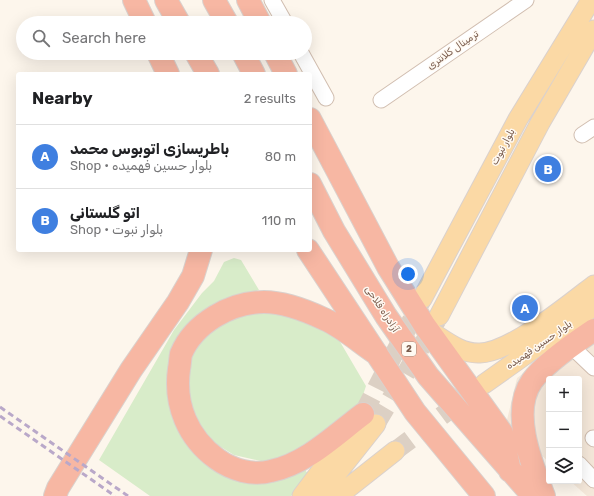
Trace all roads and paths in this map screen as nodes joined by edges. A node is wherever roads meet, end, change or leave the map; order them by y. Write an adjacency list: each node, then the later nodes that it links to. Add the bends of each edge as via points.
1 (134, 0): 8 (highway)
2 (166, 0): 9 (highway)
3 (214, 0): 10 (highway)
4 (248, 0): 11 (highway)
5 (272, 0): 12 (street)
6 (526, 0): 26 (street, ترمینال کلانتری)
7 (591, 0): 32 (main road, بلوار نبوت, via 518,119)
8 (142, 16)
9 (175, 16)
10 (223, 16)
11 (256, 16)
12 (281, 16)
13 (594, 30): 34 (main road)
14 (161, 60): 19 (highway)
15 (200, 60): 20 (highway)
16 (247, 60): 21 (highway)
17 (279, 60): 22 (highway)
18 (305, 60): 23 (street)
19 (167, 72)
20 (207, 72)
21 (253, 72)
22 (285, 72)
23 (312, 72)
24 (312, 73): 25 (street)
25 (326, 98)
26 (381, 100)
27 (312, 123): 34 (highway, via 388,267)
28 (312, 188): 43 (highway, آزادراه فلاحی / 2, via 334,231 386,316 428,376)
29 (200, 252): 45 (highway, via 193,276 178,302 131,370)
30 (309, 252): 37 (highway)
31 (594, 285): 34 (main road, بلوار حسین فهمیده, via 515,340 492,351 468,352 452,346)
32 (422, 299)
33 (594, 306): 39 (main road, بلوار حسین فهمیده)
34 (432, 321): 43 (highway, via 502,433)
35 (594, 330): 36 (highway)
36 (571, 346): 38 (street); 51 (highway, via 532,381 524,401 522,420 527,445)
37 (377, 354): 40 (highway, via 326,320 304,311 264,302 247,304 219,314 196,332 181,355 177,381 181,410 191,433 207,451 225,464 244,472 270,472 293,464); 49 (highway, via 414,412)
38 (594, 368)
39 (484, 384)
40 (369, 419): 46 (main road); 47 (main road)
41 (395, 451): 48 (main road)
42 (582, 467): 44 (street)
43 (510, 471): 50 (highway, آزادراه فلاحی / 2)
44 (594, 480)
45 (54, 496)
46 (302, 496)
47 (319, 496)
48 (338, 496)
49 (484, 496)
50 (533, 496)
51 (544, 496)

